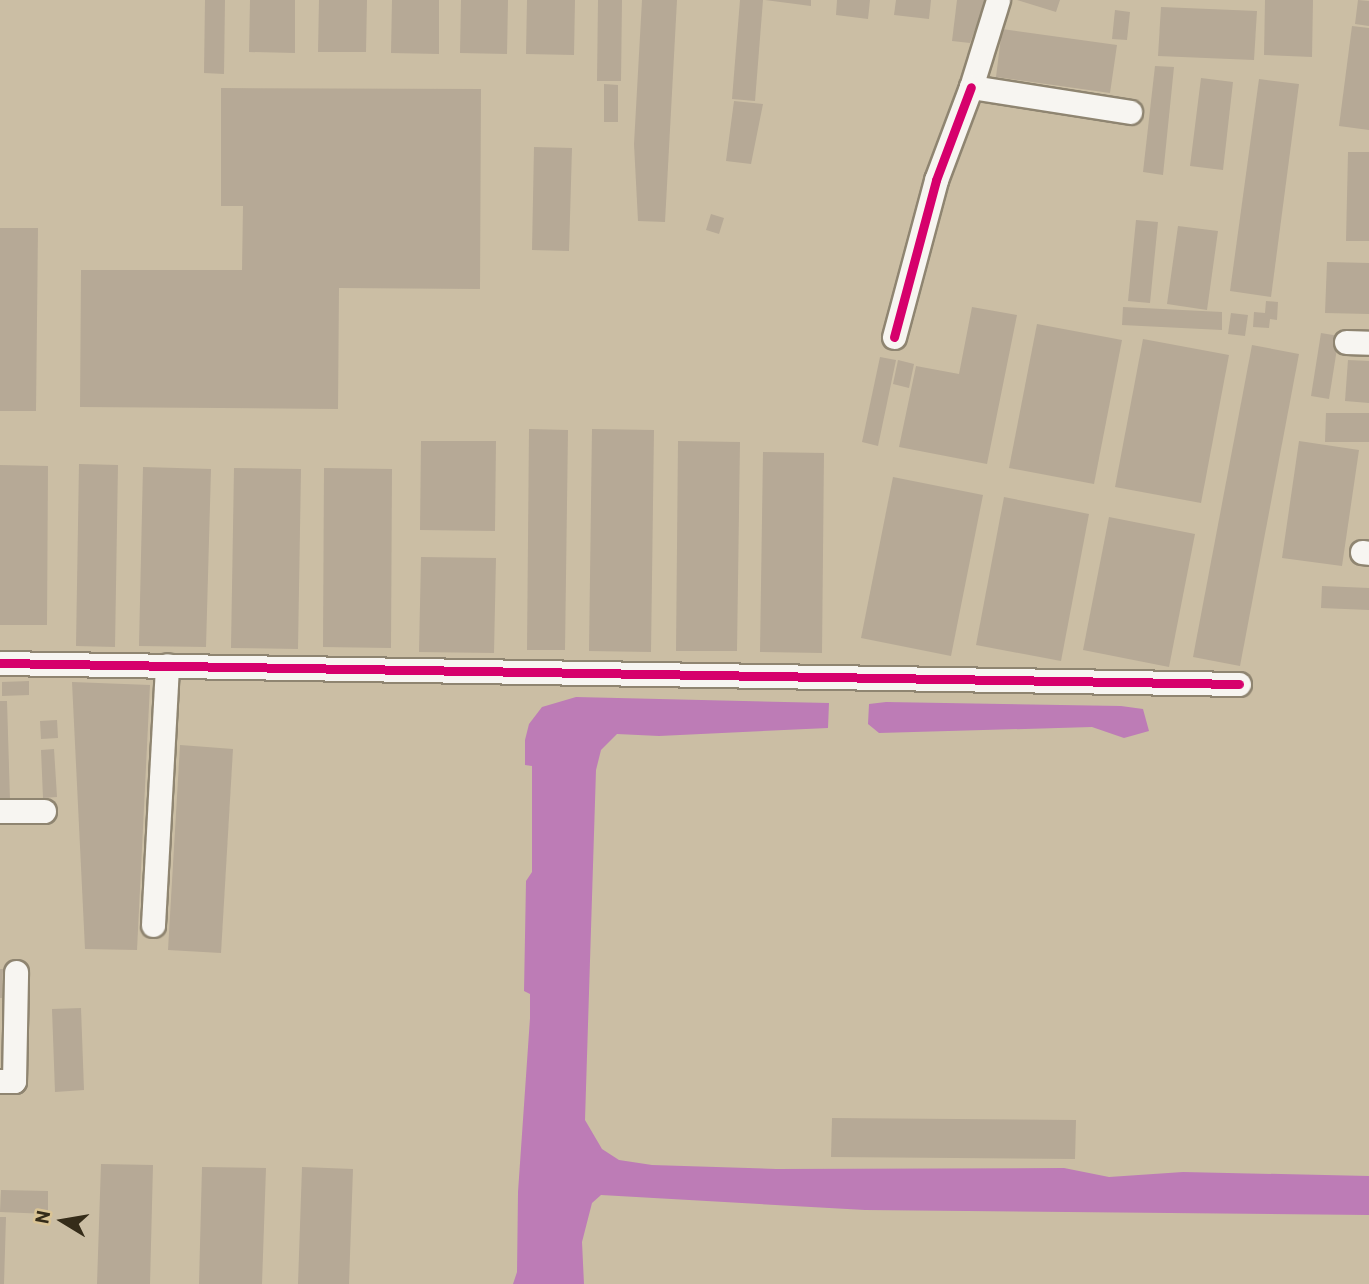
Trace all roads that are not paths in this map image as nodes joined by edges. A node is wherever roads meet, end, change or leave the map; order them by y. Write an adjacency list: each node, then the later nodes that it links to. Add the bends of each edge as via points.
1 (998, 0): 2 (street)
2 (971, 87): 3 (street); 4 (street, via 936,180)
3 (1130, 112)
4 (894, 337)
5 (1346, 342): 6 (street)
6 (1369, 343)
7 (0, 663): 8 (street)
8 (167, 665): 9 (street); 12 (street)
9 (1239, 684)
10 (0, 811): 11 (street)
11 (44, 811)
12 (153, 925)
13 (16, 972): 14 (street, via 14,1081)
14 (0, 1081)

